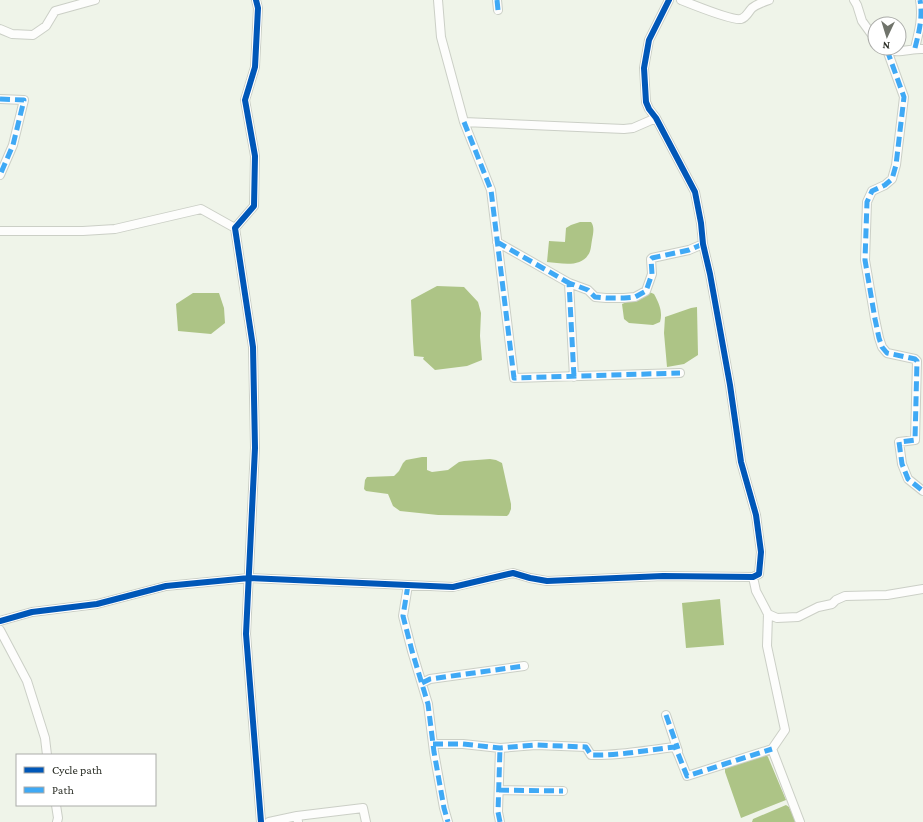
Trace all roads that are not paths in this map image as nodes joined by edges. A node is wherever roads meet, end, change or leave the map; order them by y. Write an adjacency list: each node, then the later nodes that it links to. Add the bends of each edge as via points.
1 (95, 0): 12 (street, via 55,11 46,26 33,35 12,34)
2 (256, 0): 20 (street, via 258,8 255,67 245,100 255,156 254,206)
3 (438, 0): 18 (street, via 441,37)
4 (497, 0): 10 (street)
5 (669, 0): 17 (street, via 649,40 644,68 646,102)
6 (681, 0): 7 (street, via 736,19 741,19 759,4)
7 (769, 0)
8 (854, 0): 11 (street)
9 (920, 0): 13 (street, via 922,17)
10 (498, 10)
11 (867, 28)
12 (0, 29)
13 (919, 49): 14 (street)
14 (907, 51)
15 (889, 56): 27 (street, via 904,97 903,108 892,179 872,191 867,202 865,260 882,347 887,353 918,361 915,440 899,442 902,464 908,479)
16 (0, 99): 19 (street, via 24,100 13,145)
17 (656, 118): 18 (street, via 624,129); 23 (street, via 695,192)
18 (464, 122): 22 (street, via 491,190)
19 (0, 175)
20 (235, 228): 21 (street, via 201,208 115,229); 29 (street, via 253,347 255,448)
21 (0, 231)
22 (497, 242): 24 (street); 26 (street, via 514,378)
23 (703, 244): 24 (street, via 689,250 652,258 652,274 646,291 635,297 596,297 588,290); 28 (street, via 730,385 741,462 756,515 760,552 759,574)
24 (569, 283): 26 (street)
25 (680, 373): 26 (street)
26 (574, 376)
27 (923, 491)
28 (753, 577): 30 (street, via 663,576 547,582 513,573 453,587); 32 (street, via 756,591)
29 (249, 578): 30 (street); 33 (street, via 166,586 97,604 32,612); 48 (street, via 246,634)
30 (408, 585): 36 (street, via 403,616)
31 (923, 589): 32 (street, via 887,595 845,596 832,604 818,607 798,617 777,618)
32 (768, 614): 40 (street, via 767,646 785,730)
33 (0, 621)
34 (0, 630): 41 (street, via 27,680)
35 (524, 666): 36 (street)
36 (422, 683): 38 (street, via 428,704)
37 (666, 715): 42 (street)
38 (433, 744): 39 (street); 51 (street)
39 (500, 748): 42 (street, via 536,745 586,747 591,754 600,755 675,747); 43 (street)
40 (772, 748): 42 (street); 53 (street)
41 (47, 754)
42 (687, 776)
43 (499, 790): 44 (street); 52 (street)
44 (563, 791)
45 (56, 806): 47 (street)
46 (298, 819): 49 (street); 50 (street, via 364,808)
47 (57, 822)
48 (261, 822)
49 (269, 822)
50 (366, 822)
51 (448, 822)
52 (500, 822)
53 (800, 822)

